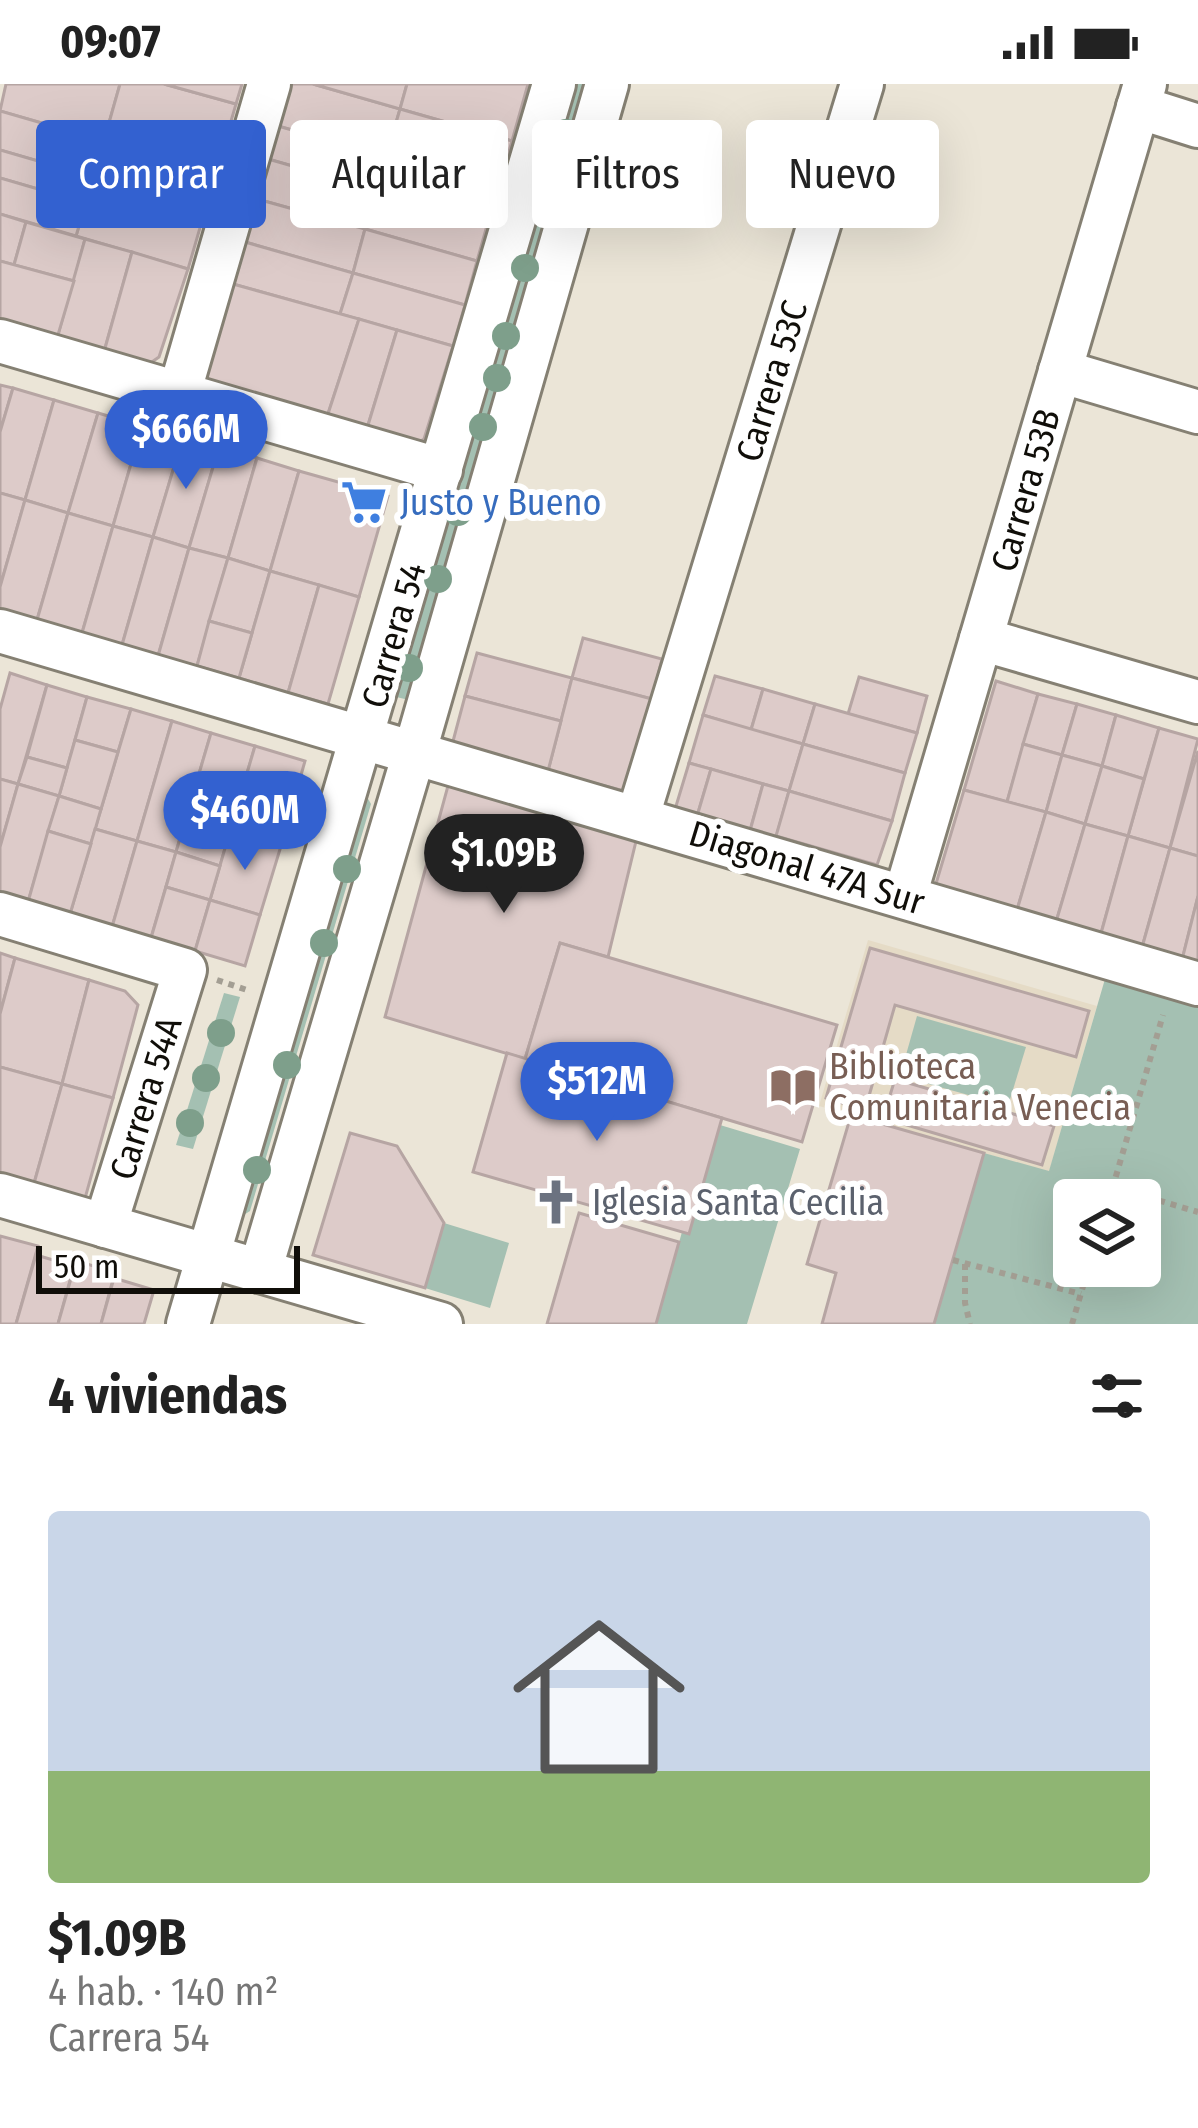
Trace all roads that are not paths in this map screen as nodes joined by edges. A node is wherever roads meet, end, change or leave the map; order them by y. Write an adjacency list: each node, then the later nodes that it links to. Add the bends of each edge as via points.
1 (269, 84): 11 (street)
2 (554, 84): 7 (street, Carrera 54)
3 (607, 84): 8 (street, Carrera 54)
4 (862, 84): 19 (street, Carrera 53C)
5 (1141, 96): 6 (street); 10 (street, Carrera 53B)
6 (1198, 126)
7 (518, 207): 8 (street); 13 (street, Carrera 54)
8 (556, 261): 18 (street, Carrera 54)
9 (0, 341): 11 (street)
10 (1060, 371): 12 (street); 15 (street, Carrera 53B)
11 (179, 394): 13 (street)
12 (1198, 412)
13 (441, 470): 17 (street, Carrera 54)
14 (0, 631): 17 (street, Diagonal 47A Sur)
15 (980, 640): 16 (street); 20 (street, Carrera 53B)
16 (1198, 702)
17 (364, 736): 18 (street, Diagonal 47A Sur); 25 (street, Carrera 54)
18 (416, 750): 19 (street, Diagonal 47A Sur); 26 (street, Carrera 54)
19 (638, 817): 20 (street, Diagonal 47A Sur)
20 (905, 896): 22 (street, Diagonal 47A Sur)
21 (0, 914): 24 (street, Carrera 54A, via 185,970)
22 (1186, 980)
23 (0, 1195): 24 (street)
24 (105, 1226): 25 (street)
25 (208, 1256): 26 (street); 27 (street, Carrera 54)
26 (260, 1271): 28 (street)
27 (188, 1324)
28 (441, 1324)

